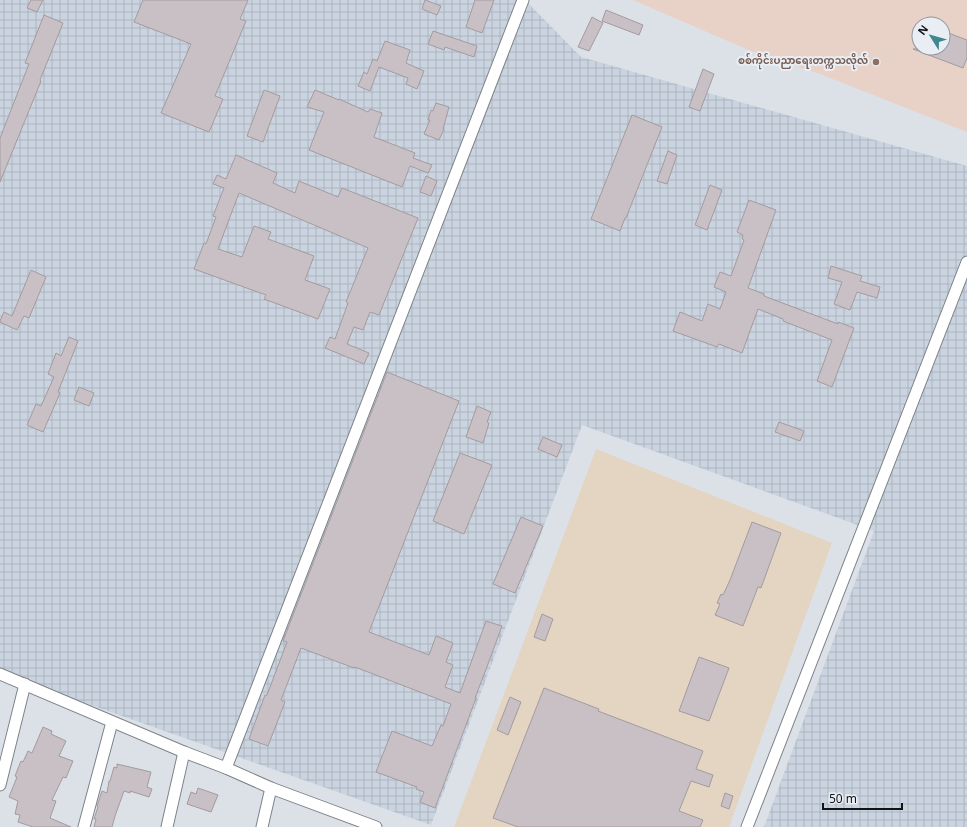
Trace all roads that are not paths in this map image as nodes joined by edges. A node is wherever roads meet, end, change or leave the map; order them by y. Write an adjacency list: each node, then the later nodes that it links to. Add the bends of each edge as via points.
1 (523, 0): 7 (street)
2 (967, 262): 14 (street)
3 (0, 674): 4 (street)
4 (25, 684): 5 (street); 8 (street)
5 (112, 722): 6 (street); 10 (street)
6 (184, 752): 7 (street); 11 (street)
7 (226, 768): 9 (street)
8 (0, 785)
9 (271, 788): 12 (street); 13 (street)
10 (84, 827)
11 (168, 827)
12 (262, 827)
13 (376, 827)
14 (747, 827)

